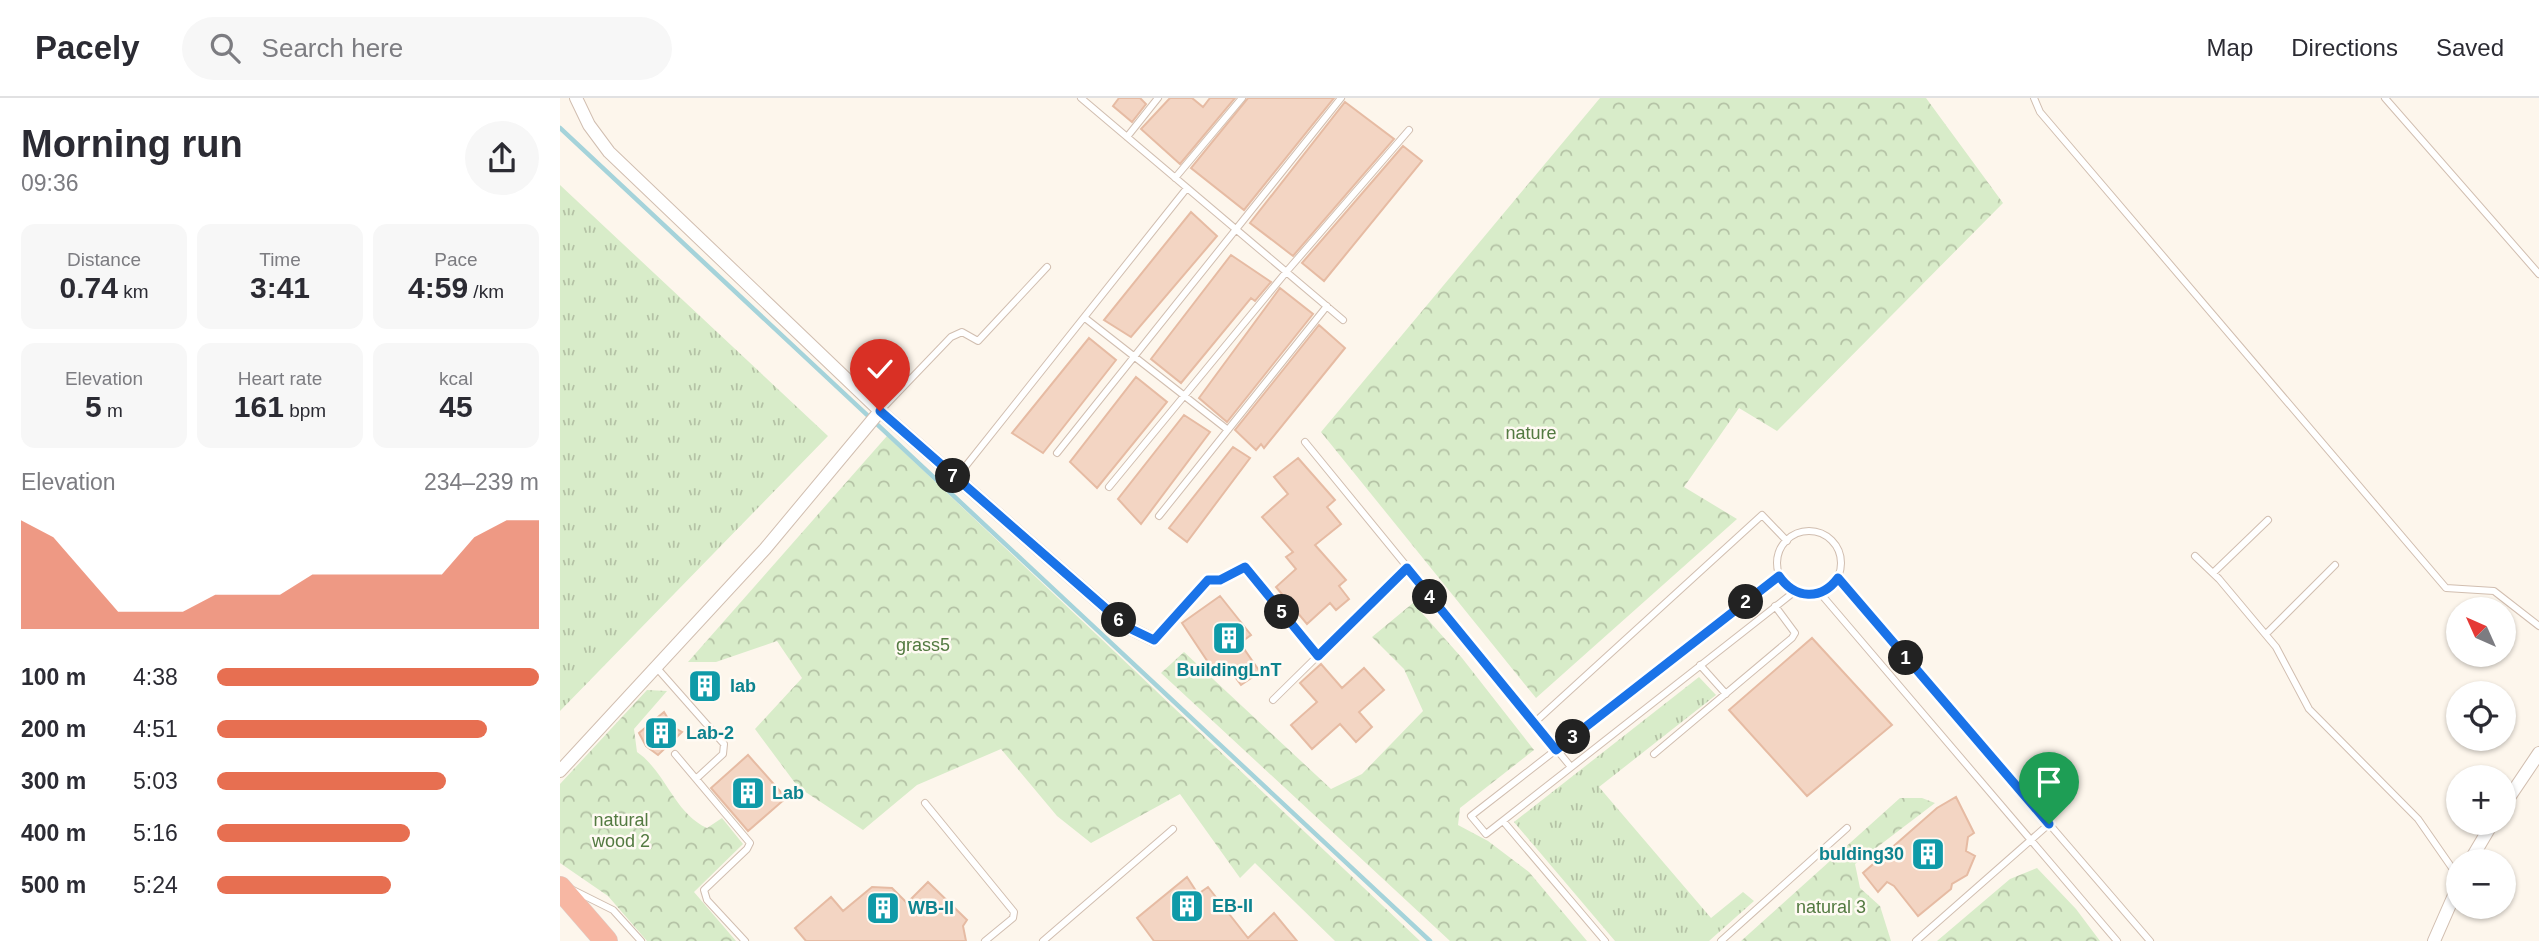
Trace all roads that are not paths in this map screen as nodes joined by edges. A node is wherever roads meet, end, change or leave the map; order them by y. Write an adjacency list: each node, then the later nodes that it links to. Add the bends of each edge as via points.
1 (576, 98): 21 (street, via 609,152)
2 (1081, 98): 9 (lane)
3 (1158, 98): 9 (lane)
4 (1242, 98): 10 (lane)
5 (1341, 98): 12 (lane)
6 (2034, 98): 39 (lane, via 2040,112 2446,588 2494,591)
7 (2385, 98): 15 (lane)
8 (1409, 130): 14 (lane)
9 (1127, 137): 10 (lane)
10 (1175, 178): 11 (lane)
11 (1187, 188): 12 (lane); 17 (lane)
12 (1237, 228): 14 (lane); 19 (lane)
13 (1047, 267): 21 (lane, via 978,341 962,332 951,337)
14 (1287, 271): 16 (lane); 20 (lane)
15 (2539, 274)
16 (1328, 306): 18 (lane); 22 (lane)
17 (1085, 318): 19 (lane); 25 (lane)
18 (1343, 320)
19 (1133, 356): 20 (lane); 24 (lane)
20 (1184, 396): 22 (lane); 26 (lane)
21 (880, 411): 25 (street); 44 (street, via 765,549)
22 (1228, 430): 27 (lane)
23 (1305, 442): 32 (lane)
24 (1057, 453)
25 (956, 479): 41 (street, via 1127,627)
26 (1109, 487)
27 (1159, 516)
28 (2268, 520): 33 (lane)
29 (1787, 541): 34 (lane, via 1778,554); 35 (lane, via 1801,531 1832,540 1841,559); 47 (lane, via 1762,515)
30 (2194, 556): 33 (lane)
31 (2335, 565): 40 (lane)
32 (1407, 568): 42 (lane); 47 (lane)
33 (2213, 573): 40 (lane)
34 (1779, 576): 36 (lane); 48 (lane)
35 (1838, 578): 37 (lane); 58 (lane)
36 (1794, 592): 37 (lane); 38 (lane)
37 (1820, 593): 61 (lane)
38 (1775, 606): 43 (lane); 45 (lane, via 1795,633)
39 (2539, 626)
40 (2266, 634): 62 (lane, via 2303,702 2418,819)
41 (1154, 640): 42 (lane, via 1208,580 1220,580 1245,567)
42 (1318, 656): 46 (lane)
43 (1700, 665): 45 (lane); 52 (lane)
44 (656, 667): 53 (street); 54 (lane, via 724,744 723,754)
45 (1726, 694): 51 (lane)
46 (1273, 700)
47 (1534, 723): 48 (lane)
48 (1556, 750): 52 (lane); 57 (lane, via 1471,816 1486,834)
49 (2539, 752): 55 (street)
50 (675, 754): 54 (lane)
51 (1654, 754)
52 (1571, 767): 57 (lane)
53 (560, 771)
54 (696, 778): 67 (lane, via 750,843 704,890 707,900)
55 (2516, 787)
56 (925, 803): 68 (lane, via 1014,912 1013,918)
57 (1503, 821): 70 (lane)
58 (2049, 824): 61 (lane); 74 (lane)
59 (1847, 828): 71 (lane)
60 (1173, 830): 69 (lane)
61 (2031, 840): 72 (lane); 73 (lane)
62 (2446, 861)
63 (560, 886): 65 (highway); 66 (lane, via 613,910)
64 (2446, 912): 75 (street)
65 (606, 941)
66 (642, 941)
67 (745, 941)
68 (985, 941)
69 (1043, 941)
70 (1605, 941)
71 (1721, 941)
72 (1916, 941)
73 (2117, 941)
74 (2150, 941)
75 (2434, 941)

